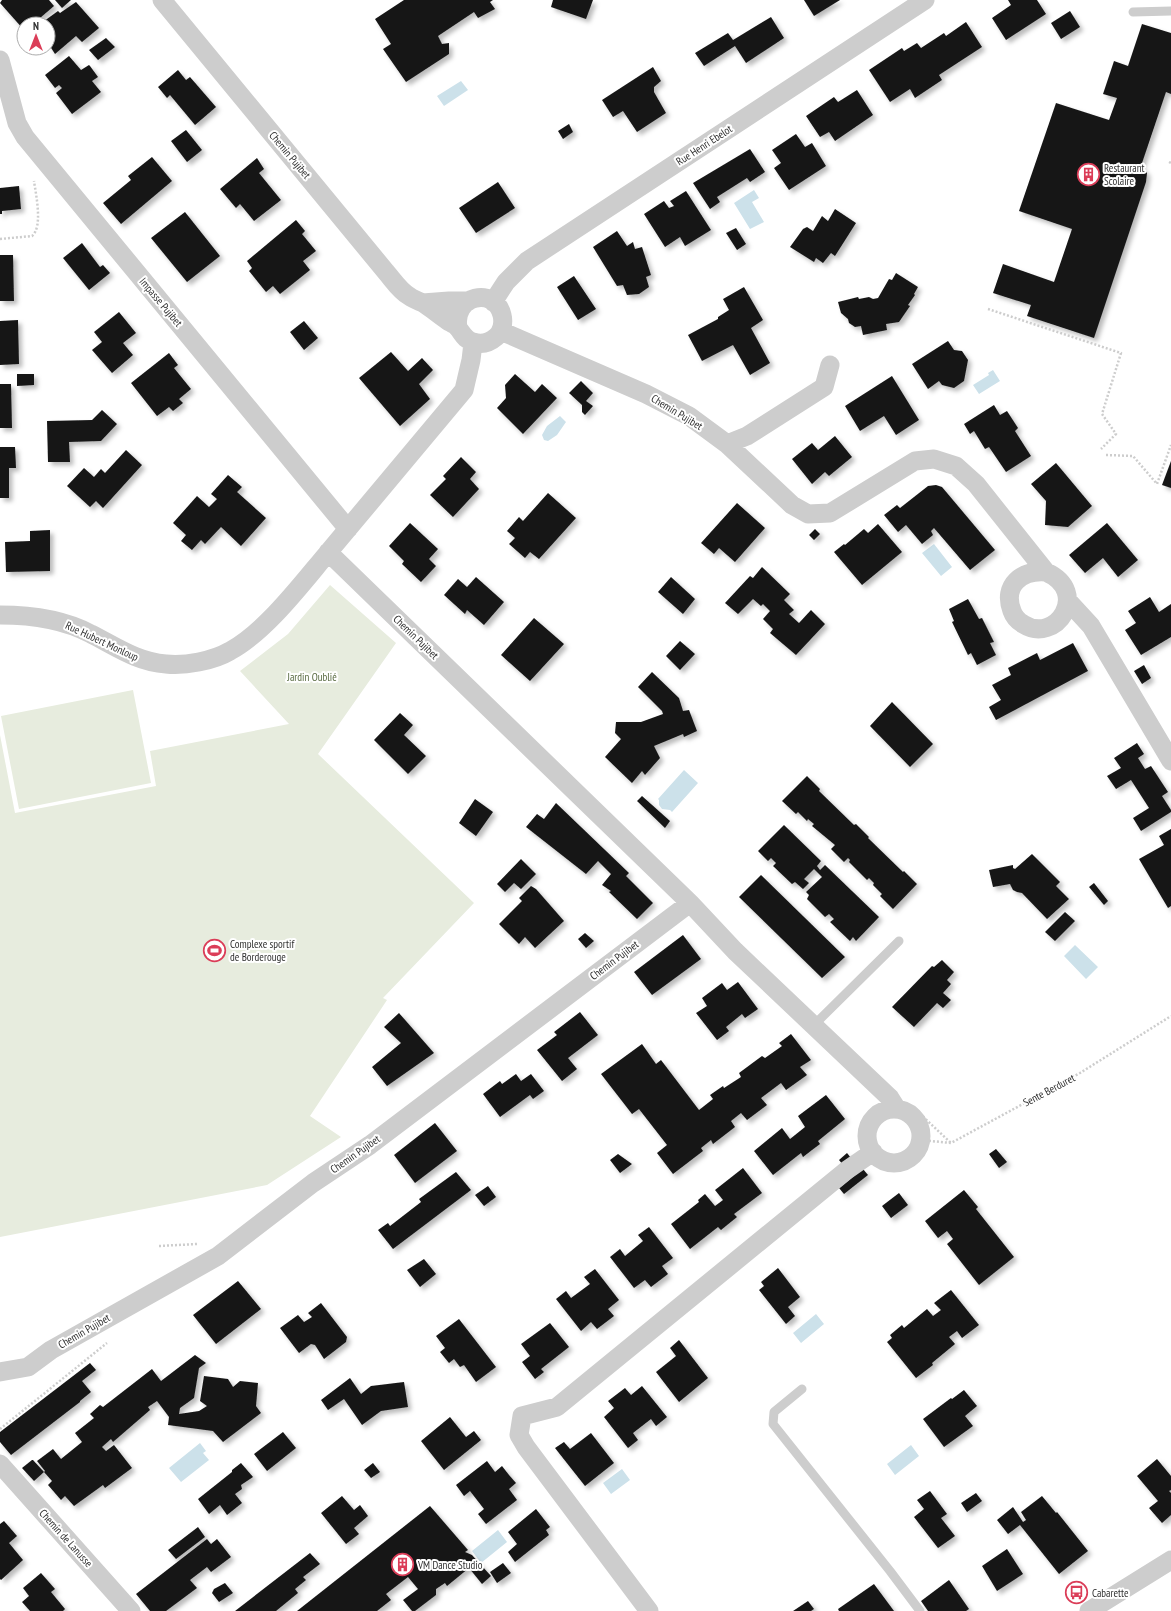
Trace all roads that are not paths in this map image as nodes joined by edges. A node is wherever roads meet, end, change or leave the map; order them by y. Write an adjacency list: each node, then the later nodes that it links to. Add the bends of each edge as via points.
1 (162, 0): 8 (street, Chemin Pujibet, via 386,272 408,296)
2 (925, 0): 7 (street, Rue Henri Ebelot, via 527,261 506,282)
3 (1171, 11): 4 (lane)
4 (1133, 12)
5 (0, 60): 14 (street, Impasse Pujibet, via 16,123 25,137)
6 (469, 300): 7 (street, via 484,298); 8 (street); 9 (street, via 460,309)
7 (493, 302): 10 (street, via 502,312)
8 (423, 303): 9 (street, Chemin Pujibet)
9 (458, 328): 11 (street, via 464,337)
10 (501, 331): 11 (street, via 486,343); 13 (street, Chemin Pujibet, via 646,394 689,416)
11 (473, 343): 14 (street, via 464,390)
12 (830, 365): 13 (street, via 824,387 746,436)
13 (727, 444): 16 (street, Chemin Pujibet, via 792,505 808,514 830,513 915,462 934,459 956,466 976,484)
14 (348, 529): 15 (street)
15 (328, 552): 18 (street, Rue Hubert Monloup, via 254,634 230,652 202,662 166,664 134,658 90,633 56,620); 20 (street, Chemin Pujibet)
16 (1046, 572): 17 (street, via 1062,583); 17 (street, via 1035,571 1025,574 1010,590 1010,607 1018,621 1028,627 1050,627 1059,621)
17 (1068, 601): 19 (street, via 1091,626)
18 (0, 615)
19 (1171, 761)
20 (690, 903): 22 (street, Chemin Pujibet, via 735,951); 25 (street, Chemin Pujibet, via 370,1145 313,1183 218,1256 51,1350 28,1367)
21 (899, 941): 22 (lane)
22 (813, 1026): 23 (street, Chemin Pujibet, via 890,1098)
23 (897, 1109): 24 (street, via 880,1113 873,1119 867,1135 868,1144); 24 (street, Chemin Pujibet, via 905,1111 918,1123 921,1140 918,1149 905,1161 896,1162 887,1162)
24 (873, 1152): 30 (street, via 847,1170 557,1407 522,1416 519,1435 526,1447)
25 (0, 1372)
26 (802, 1389): 31 (lane, via 774,1412 773,1424)
27 (0, 1464): 29 (street, Chemin de Lanusse)
28 (1171, 1560): 32 (street)
29 (132, 1611)
30 (649, 1611)
31 (920, 1611)
32 (1088, 1611)

